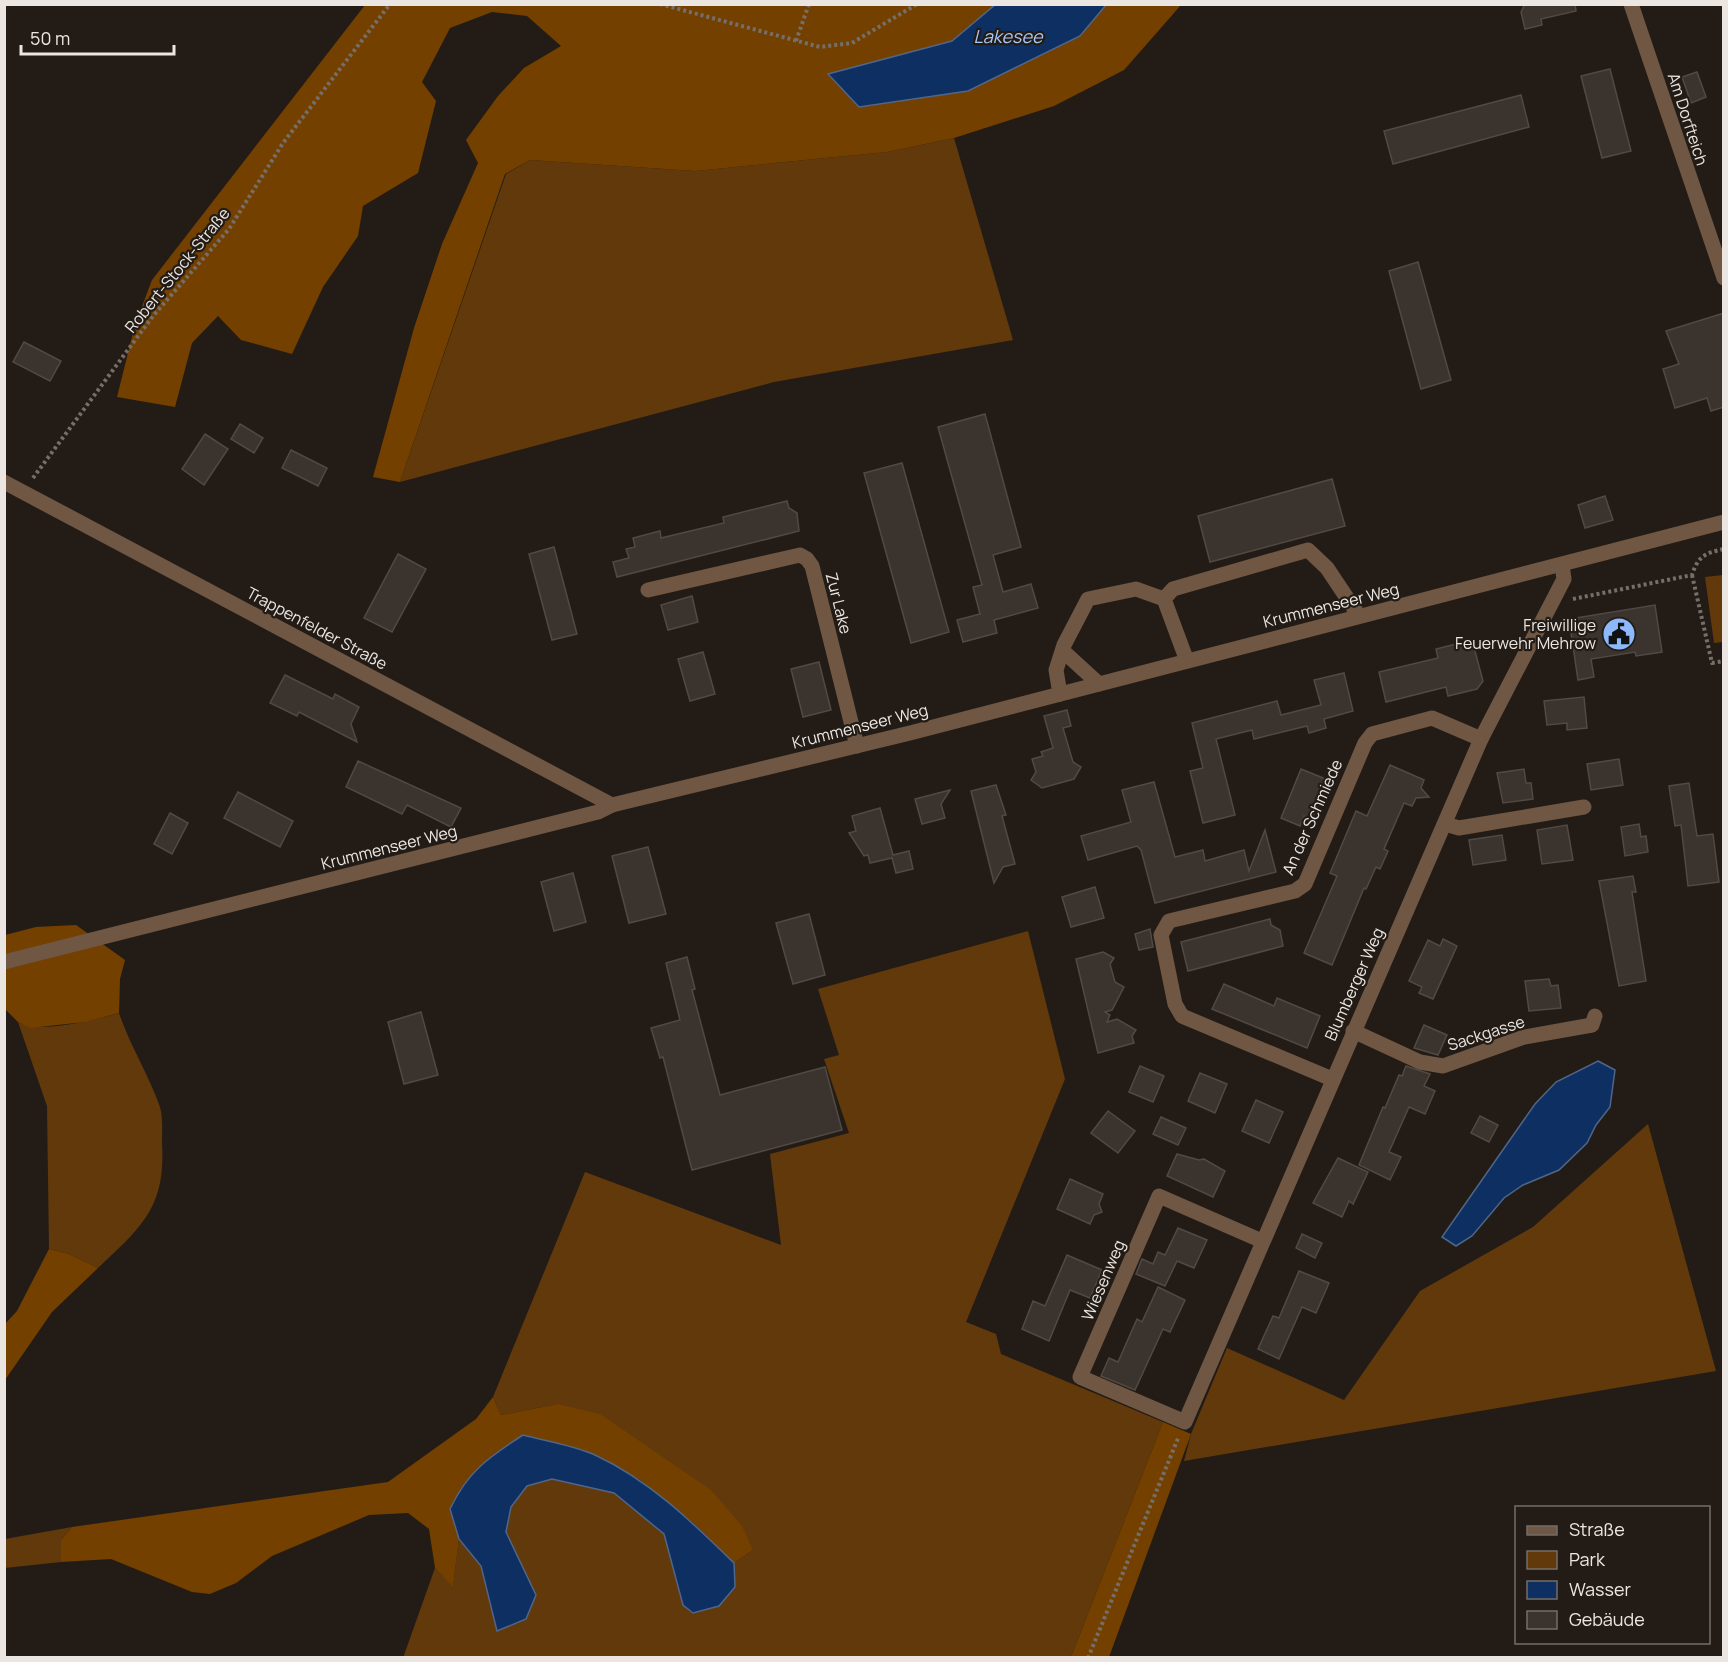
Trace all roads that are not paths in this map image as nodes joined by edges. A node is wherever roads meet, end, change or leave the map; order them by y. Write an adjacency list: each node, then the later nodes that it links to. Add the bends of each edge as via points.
1 (1631, 4): 2 (street, Am Dorfteich)
2 (1724, 278)
3 (4, 482): 15 (street, Trappenfelder Straße)
4 (1724, 522): 5 (street, Krummenseer Weg)
5 (1562, 565): 8 (street, Krummenseer Weg); 13 (street, Blumberger Weg, via 1564,579)
6 (648, 590): 14 (street, Zur Lake, via 800,555 807,559 812,566)
7 (1164, 599): 8 (street, via 1173,589 1308,550 1327,567); 9 (street, via 1136,589 1088,599); 10 (street)
8 (1359, 616): 10 (street, Krummenseer Weg)
9 (1063, 651): 11 (street); 12 (street, via 1056,670)
10 (1187, 661): 11 (street, Krummenseer Weg)
11 (1099, 684): 12 (street, Krummenseer Weg)
12 (1060, 694): 14 (street, Krummenseer Weg)
13 (1481, 739): 17 (street, Blumberger Weg); 21 (street, An der Schmiede, via 1432,718 1372,734 1305,884 1295,891 1169,921 1161,935 1175,1004 1182,1016)
14 (857, 746): 15 (street, Krummenseer Weg)
15 (612, 804): 18 (street, Krummenseer Weg, via 598,812)
16 (1584, 807): 17 (street, via 1459,828)
17 (1445, 824): 20 (street, Blumberger Weg)
18 (4, 962)
19 (1595, 1016): 20 (street, Sackgasse, via 1592,1025 1524,1037 1443,1066 1420,1062)
20 (1353, 1031): 21 (street, Blumberger Weg)
21 (1332, 1079): 22 (street, Blumberger Weg)
22 (1262, 1241): 23 (street, Blumberger Weg); 23 (street, Wiesenweg, via 1159,1196 1080,1377)
23 (1185, 1422)

